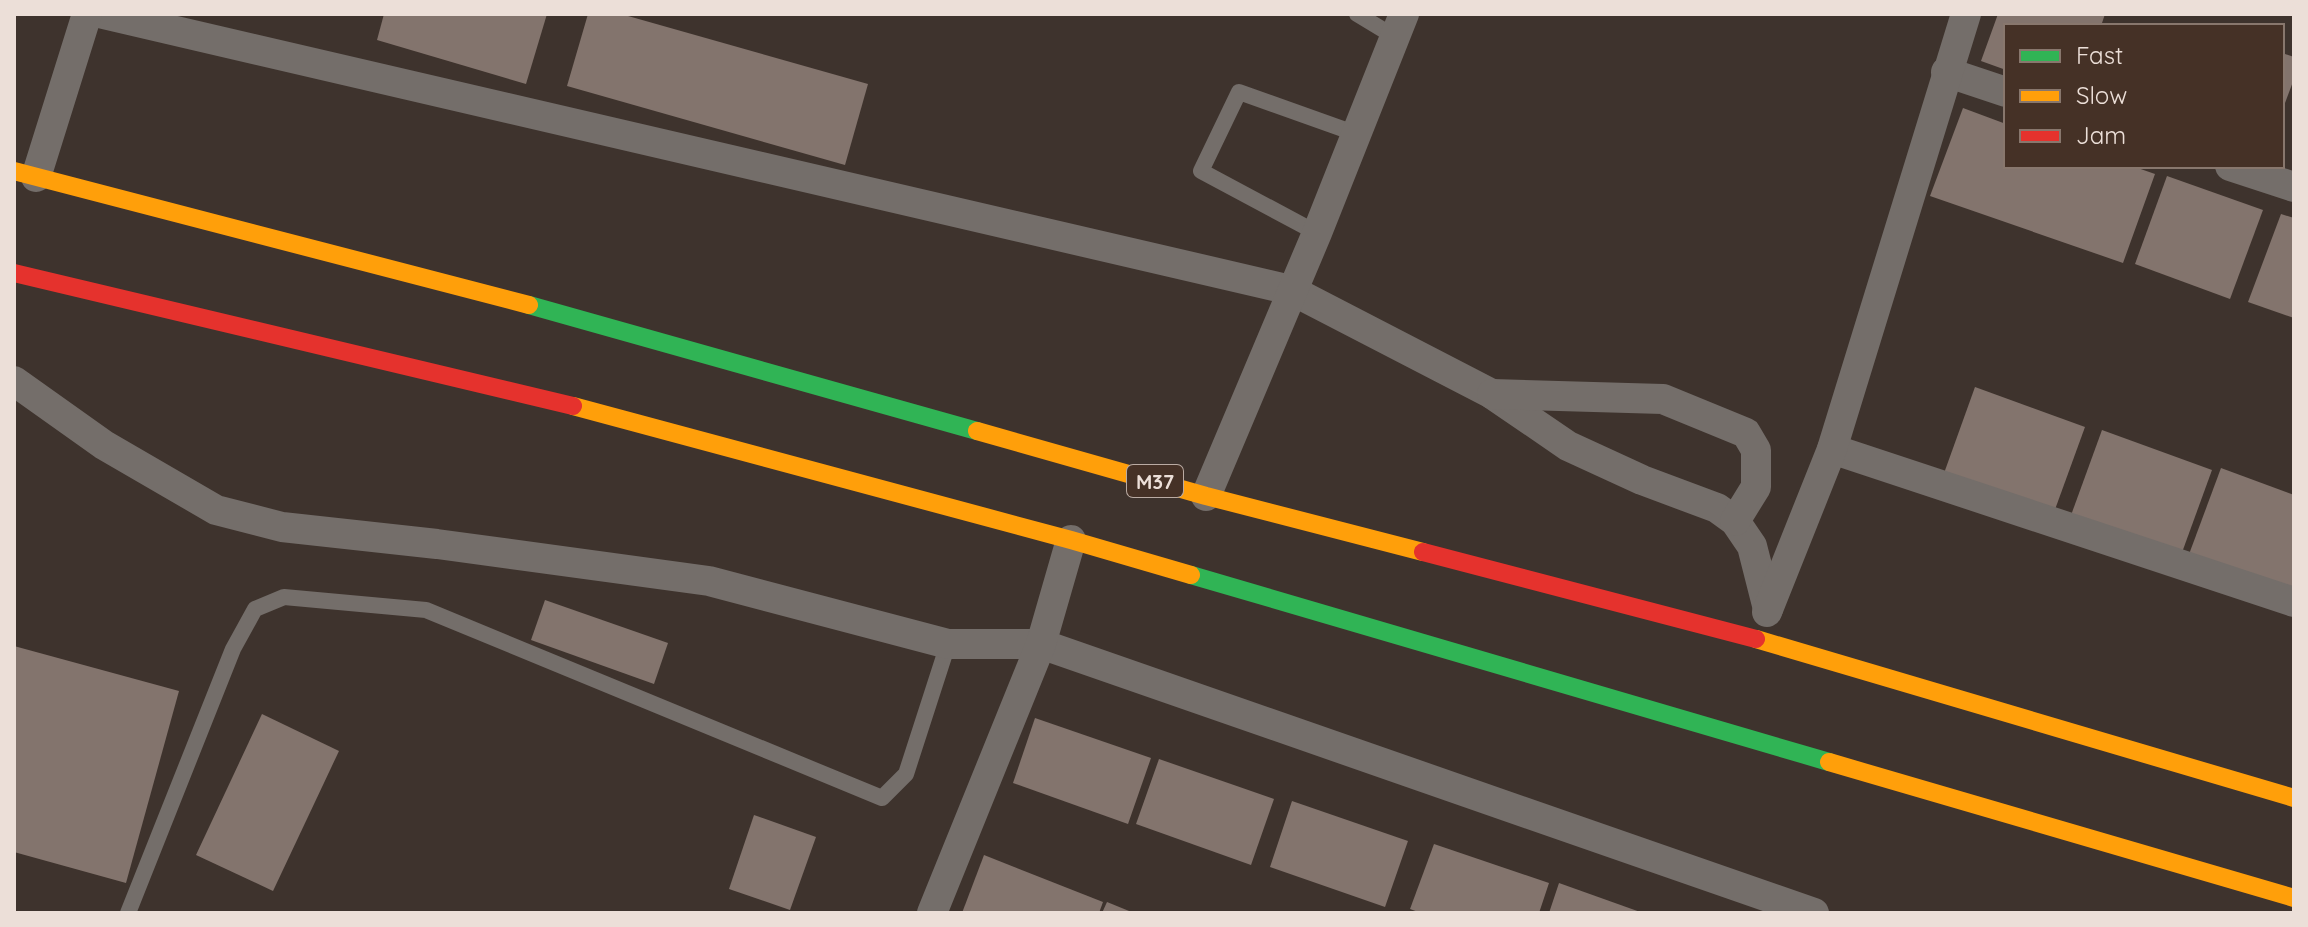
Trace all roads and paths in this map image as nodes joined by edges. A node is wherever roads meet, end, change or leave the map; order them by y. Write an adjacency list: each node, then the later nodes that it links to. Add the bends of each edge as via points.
1 (87, 14): 10 (street)
2 (103, 14): 14 (street)
3 (1357, 14): 5 (lane)
4 (1966, 14): 6 (street)
5 (1400, 26): 8 (street)
6 (1946, 72): 7 (street); 17 (street)
7 (2004, 91)
8 (1357, 134): 12 (street); 12 (lane, via 1239,92 1201,171)
9 (2236, 168): 11 (street)
10 (25, 174): 18 (highway, M37, via 619,329)
11 (2294, 187)
12 (1317, 233): 14 (street)
13 (14, 273): 20 (highway, via 590,410)
14 (1291, 290): 16 (street); 18 (street)
15 (14, 381): 24 (street, via 104,445 216,510 282,527 709,581)
16 (1492, 394): 19 (street, via 1568,446 1717,508); 19 (street, via 1663,399 1746,433 1756,450 1756,487)
17 (1832, 449): 21 (street); 22 (street)
18 (1206, 496): 23 (highway, M37)
19 (1735, 521): 22 (street, via 1752,546)
20 (1071, 540): 25 (street); 27 (highway)
21 (2294, 602)
22 (1768, 609): 23 (street)
23 (1756, 639): 26 (highway, M37)
24 (948, 644): 25 (street); 28 (lane, via 906,774 882,798 426,610 284,597 255,609 233,649)
25 (1041, 644): 29 (street); 30 (street)
26 (2294, 798)
27 (2289, 891)
28 (128, 913)
29 (932, 913)
30 (1814, 913)

